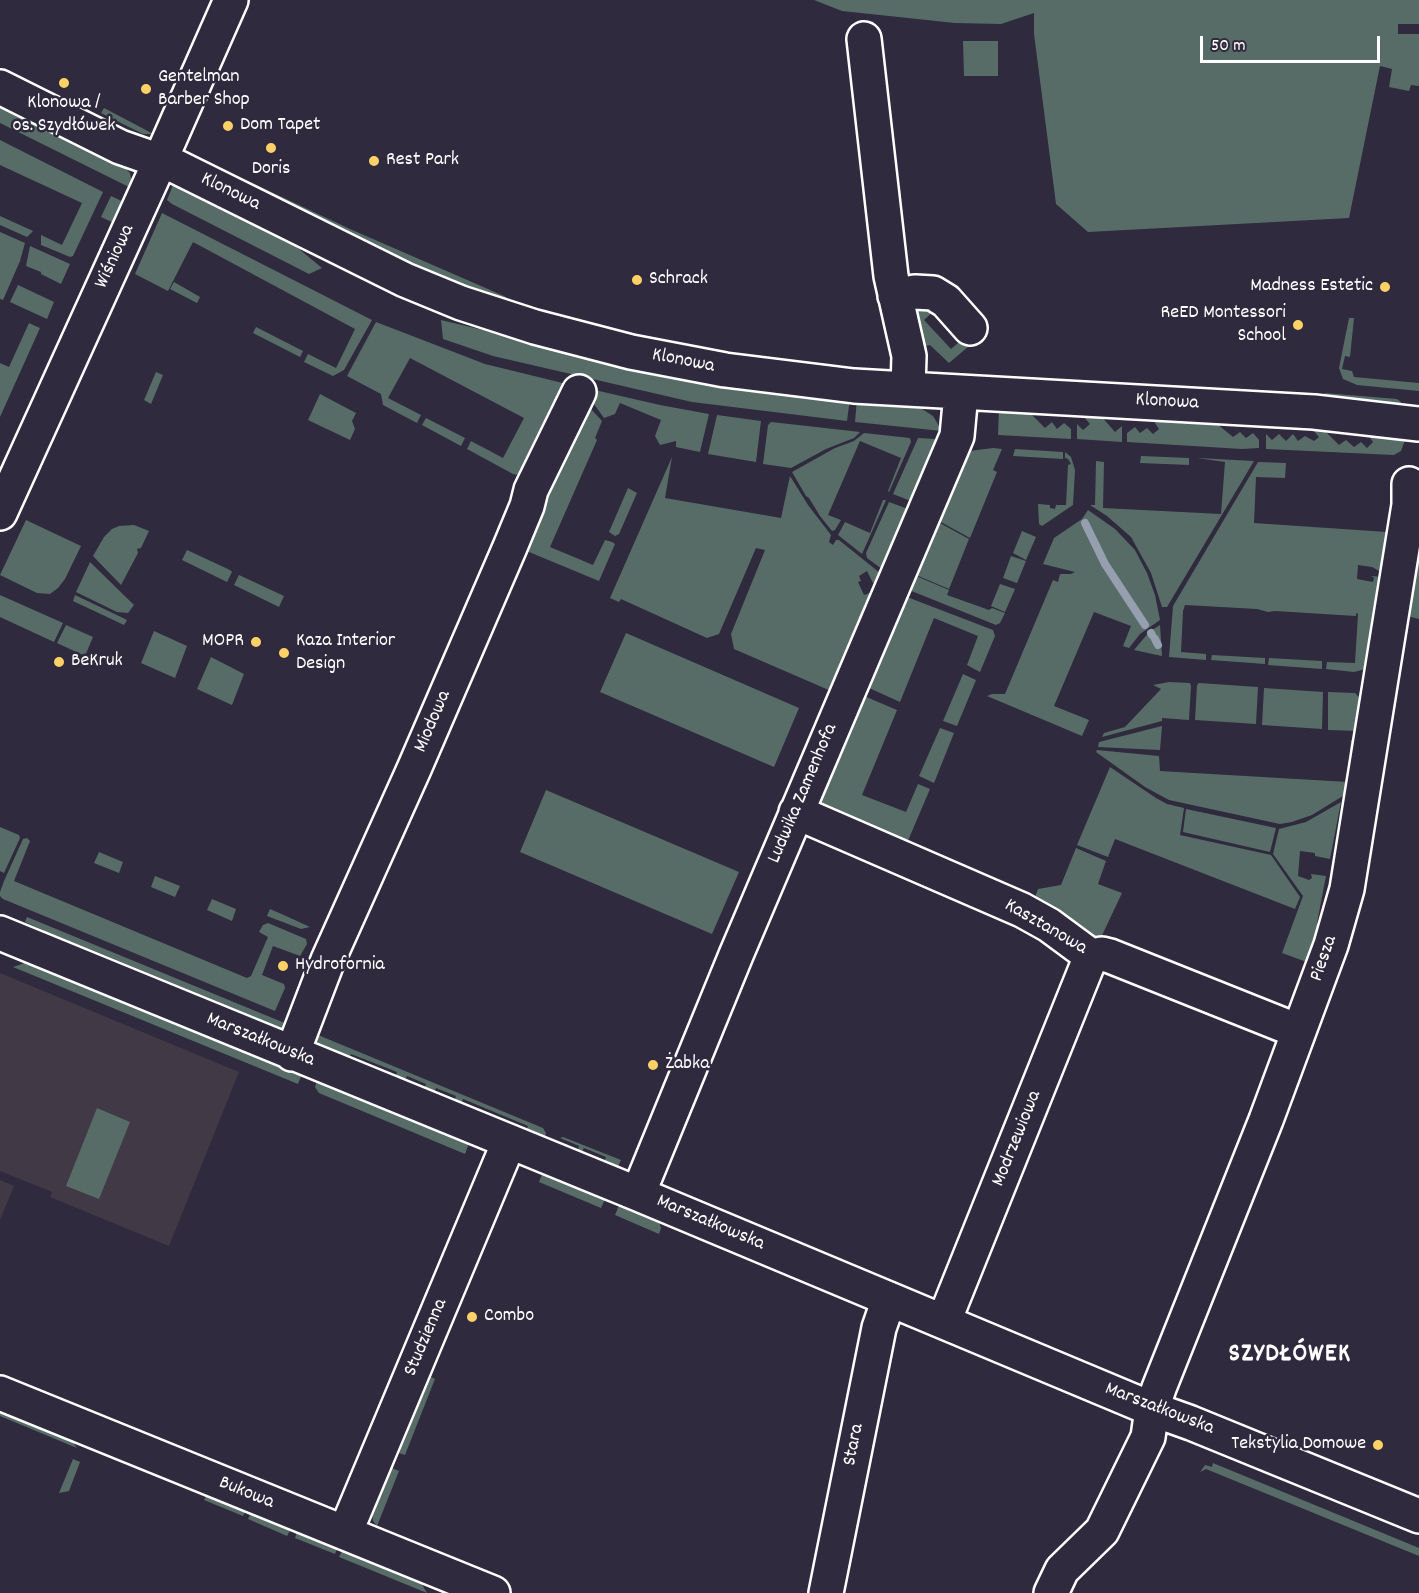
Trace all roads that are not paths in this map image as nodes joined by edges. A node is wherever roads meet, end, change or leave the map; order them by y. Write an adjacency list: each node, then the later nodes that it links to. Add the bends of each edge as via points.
1 (231, 0): 4 (street, Wiśniowa)
2 (864, 39): 5 (street)
3 (0, 87): 4 (street, Klonowa, via 120,147)
4 (160, 160): 7 (street, Klonowa, via 405,280 535,327 631,352 725,370); 12 (street, Wiśniowa)
5 (895, 296): 6 (street, via 933,293 946,301); 7 (street, via 909,356)
6 (970, 328)
7 (908, 389): 9 (street, Klonowa)
8 (579, 392): 17 (street, Miodowa, via 531,490 510,547 328,960)
9 (961, 393): 10 (street, Klonowa, via 1314,412); 13 (street, Ludwika Zamenhofa, via 957,436)
10 (1419, 424)
11 (1409, 484): 16 (street, Piesza, via 1407,517 1347,889 1331,945)
12 (0, 513)
13 (796, 812): 15 (street, Kasztanowa, via 1022,910); 19 (street, Ludwika Zamenhofa)
14 (0, 933): 17 (street, Marszałkowska)
15 (1091, 956): 16 (street, Kasztanowa, via 1110,956); 21 (street, Modrzewiowa)
16 (1298, 1031): 23 (street, Piesza)
17 (292, 1054): 18 (street, Marszałkowska)
18 (509, 1142): 19 (street, Marszałkowska); 25 (street, Studzienna)
19 (638, 1194): 20 (street, Marszałkowska)
20 (889, 1299): 21 (street, Marszałkowska); 27 (street, Stara, via 879,1328)
21 (944, 1321): 23 (street, Marszałkowska)
22 (0, 1393): 25 (street, Bukowa)
23 (1152, 1409): 24 (street, Marszałkowska); 28 (street, Piesza, via 1148,1437 1102,1531 1062,1570)
24 (1419, 1516)
25 (345, 1533): 26 (street, Bukowa)
26 (492, 1593)
27 (826, 1593)
28 (1051, 1593)

